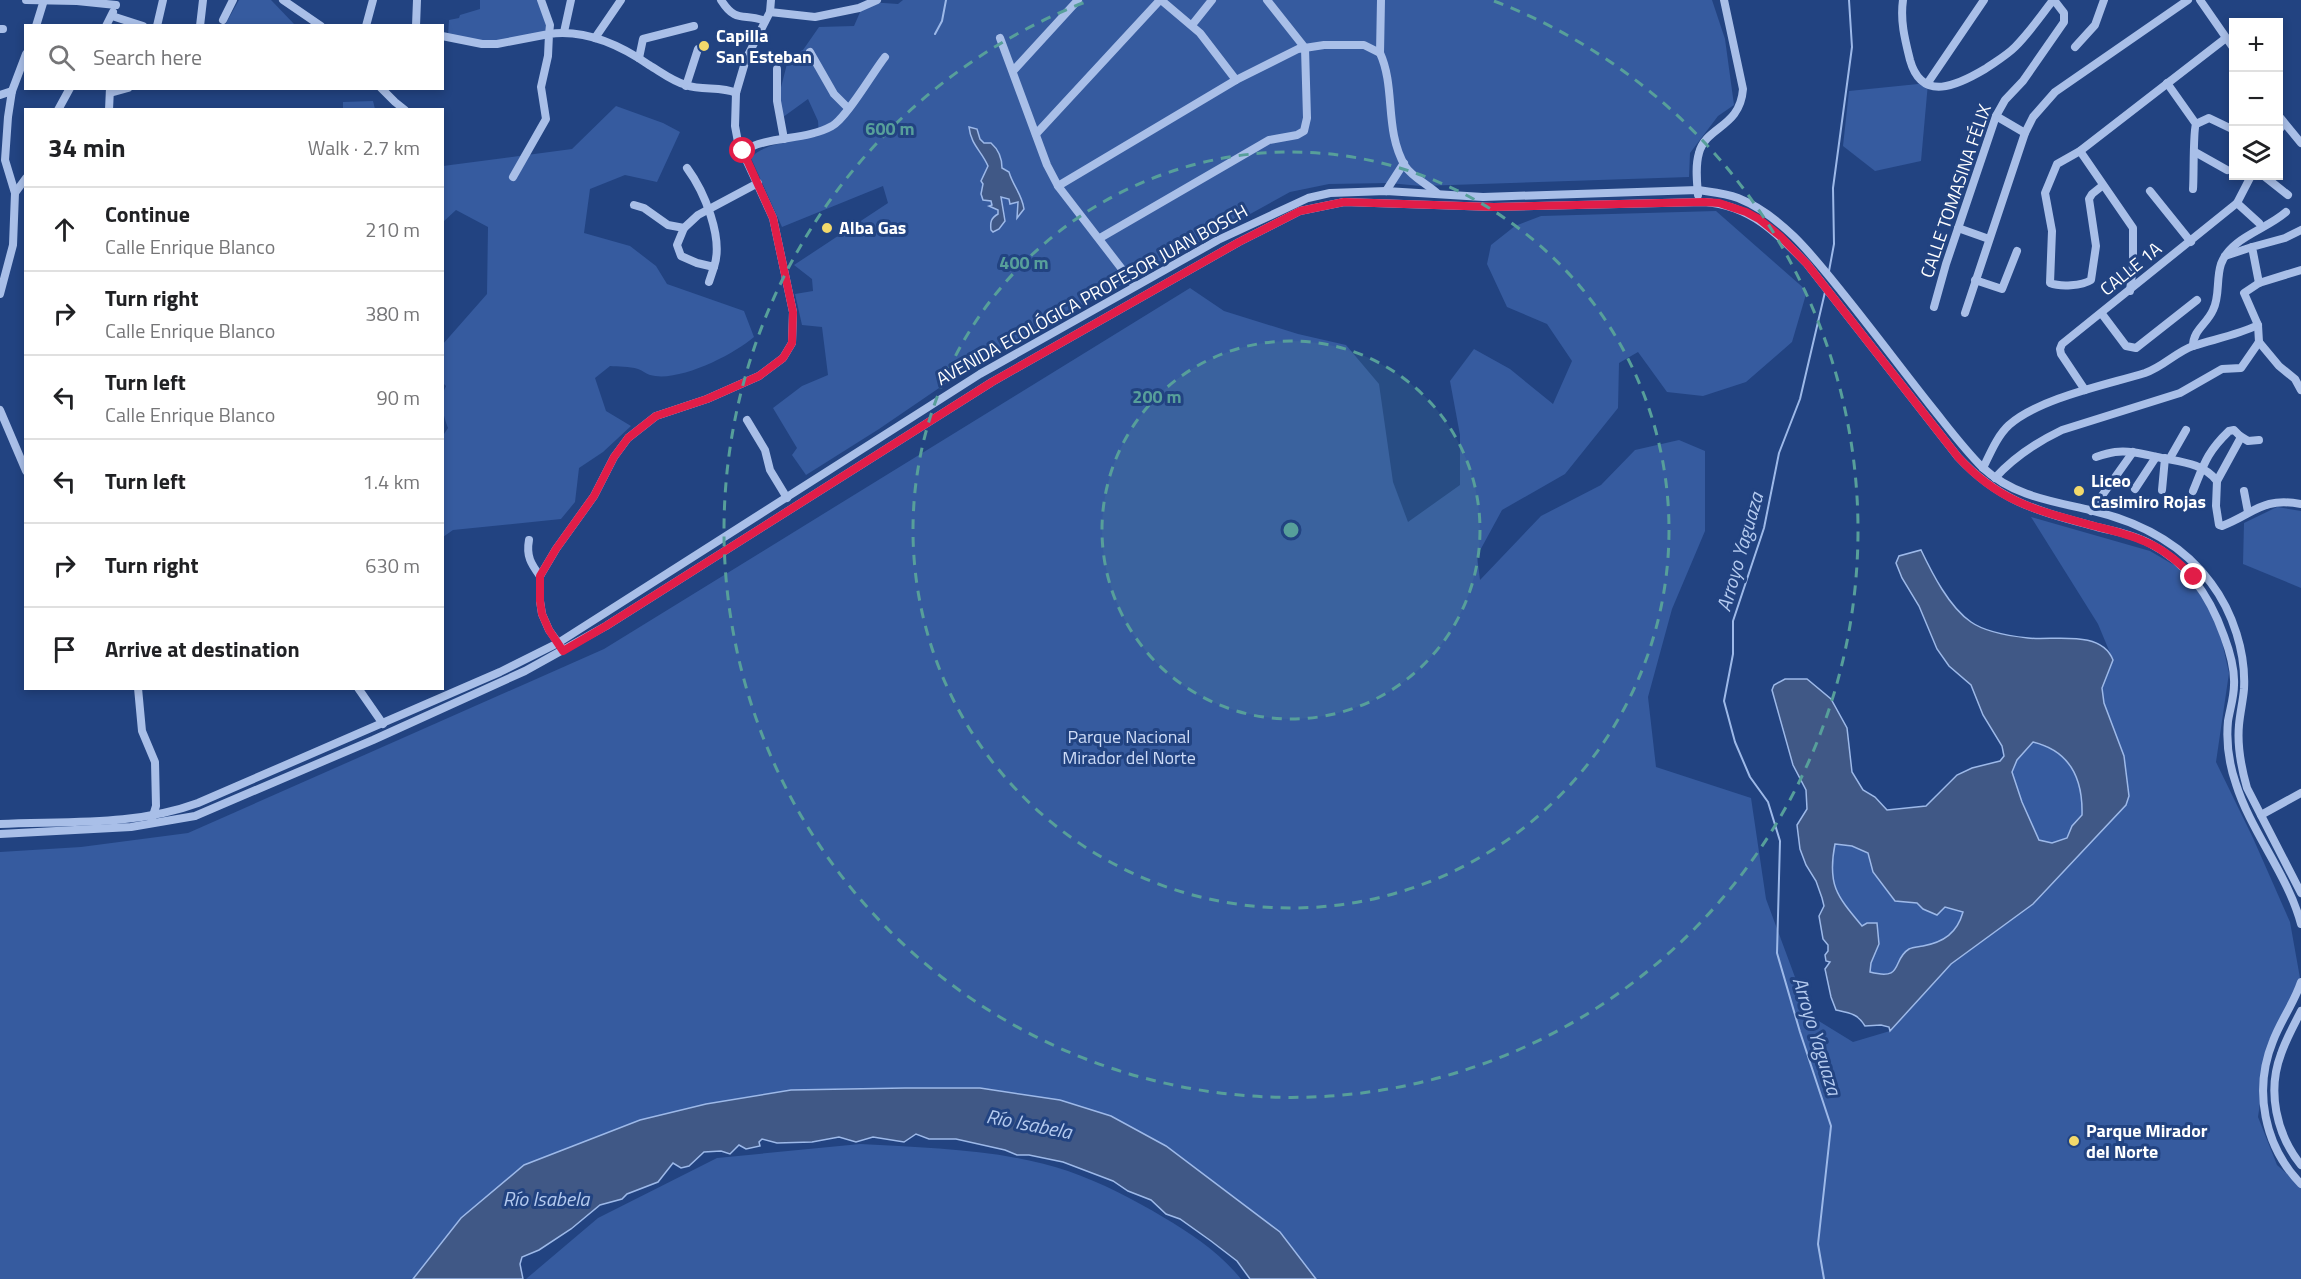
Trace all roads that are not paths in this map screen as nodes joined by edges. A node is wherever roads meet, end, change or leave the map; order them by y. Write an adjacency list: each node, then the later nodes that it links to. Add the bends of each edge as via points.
1 (26, 0): 2 (street)
2 (44, 0): 27 (street); 32 (street)
3 (163, 0): 35 (street)
4 (203, 0): 36 (street)
5 (233, 0): 31 (street)
6 (283, 0): 37 (street)
7 (374, 0): 38 (street)
8 (417, 0): 39 (street)
9 (541, 0): 43 (street, via 550,25)
10 (560, 0): 28 (street)
11 (621, 0): 45 (street)
12 (721, 0): 30 (street, via 737,17)
13 (771, 0): 30 (street)
14 (877, 0): 30 (street, via 815,17)
15 (1078, 0): 58 (street)
16 (1161, 0): 40 (street); 78 (street)
17 (1212, 0): 40 (street)
18 (1268, 0): 50 (street)
19 (1380, 0): 53 (street)
20 (1724, 0): 95 (street, via 1743,89 1742,101 1737,112 1699,150)
21 (1903, 0): 61 (street, via 1902,26 1912,68)
22 (1984, 0): 61 (street)
23 (2054, 0): 61 (street, via 2002,58 1958,84); 73 (street, CALLE TOMASINA FÉLIX, via 2064,13 2064,22)
24 (2104, 0): 49 (street, via 2095,26)
25 (2188, 0): 77 (street, via 2055,92)
26 (2200, 0): 47 (street)
27 (117, 3): 29 (street)
28 (570, 3): 42 (street)
29 (112, 16): 33 (street); 34 (street)
30 (767, 17): 67 (street, via 746,59)
31 (223, 20)
32 (37, 24)
33 (107, 24)
34 (137, 24)
35 (157, 24)
36 (200, 24)
37 (318, 24)
38 (367, 24)
39 (416, 24)
40 (1192, 25): 59 (street)
41 (694, 26): 55 (street, via 643,39)
42 (564, 32): 43 (street); 45 (street)
43 (549, 34): 44 (street, via 497,44); 87 (street, via 541,87 546,119)
44 (444, 36)
45 (595, 38): 55 (street)
46 (1000, 38): 58 (street)
47 (2226, 38): 48 (street); 60 (street)
48 (2229, 42)
49 (2075, 46)
50 (1305, 48): 53 (street, via 1364,45); 59 (street); 110 (street, via 1304,131 1269,140)
51 (698, 49): 62 (street)
52 (810, 52): 72 (street, via 834,94)
53 (1380, 53): 84 (street, via 1385,64 1396,144)
54 (885, 57): 72 (street)
55 (639, 58): 62 (street)
56 (24, 59): 65 (street)
57 (777, 69): 79 (street, via 777,102)
58 (1013, 71): 78 (street)
59 (1236, 80): 92 (street)
60 (2167, 83): 74 (street); 82 (street)
61 (1927, 84)
62 (686, 86): 67 (street)
63 (69, 90): 69 (street)
64 (383, 90): 71 (street)
65 (12, 91): 68 (street); 98 (street, via 5,160)
66 (110, 91): 70 (street)
67 (736, 93): 81 (street, via 735,126)
68 (0, 95)
69 (59, 108)
70 (109, 108)
71 (402, 108)
72 (848, 108): 79 (street, via 834,126)
73 (1996, 116): 77 (street); 108 (street, CALLE TOMASINA FÉLIX)
74 (2196, 124): 75 (street, via 2209,118); 83 (street)
75 (2229, 128)
76 (2283, 129): 80 (street)
77 (2025, 133): 111 (street)
78 (1036, 134): 92 (street)
79 (784, 139): 81 (street)
80 (2301, 143)
81 (743, 151): 91 (street)
82 (2080, 151): 93 (street); 93 (street, via 2057,164 2044,193 2052,231 2050,283 2086,284 2091,280 2096,246 2089,199)
83 (2195, 152): 86 (street); 94 (street)
84 (1404, 163): 96 (street); 99 (street)
85 (687, 168): 104 (street)
86 (2227, 170)
87 (513, 177)
88 (2249, 180): 102 (street, CALLE 1A)
89 (2269, 180): 100 (street)
90 (24, 181): 98 (street)
91 (758, 183): 104 (street); 157 (street, via 780,247 793,312 792,343 783,358 759,376 656,416 628,438)
92 (1058, 186): 110 (street)
93 (2102, 186): 122 (street, via 2133,228)
94 (2193, 189)
95 (1698, 190): 99 (street, AVENIDA ECOLÓGICA PROFESOR JUAN BOSCH, via 1483,197); 101 (street); 129 (street, AVENIDA ECOLÓGICA PROFESOR JUAN BOSCH, via 1738,198 1767,215 1811,253)
96 (1386, 191): 99 (street, AVENIDA ECOLÓGICA PROFESOR JUAN BOSCH); 121 (street, AVENIDA ECOLÓGICA PROFESOR JUAN BOSCH, via 1330,193 1308,198 1254,222)
97 (2150, 191): 112 (street)
98 (15, 193): 123 (street, via 13,245)
99 (1438, 193)
100 (2288, 195)
101 (1698, 202): 130 (street, AVENIDA ECOLÓGICA PROFESOR JUAN BOSCH, via 1719,203 1771,227 1807,264); 159 (street, AVENIDA ECOLÓGICA PROFESOR JUAN BOSCH, via 1503,207 1344,202 1300,211 992,382)
102 (2237, 203): 106 (street); 112 (street, CALLE 1A)
103 (634, 205): 107 (street, via 668,225)
104 (709, 210): 107 (street); 116 (street, via 718,249)
105 (2286, 212): 115 (street)
106 (2259, 223)
107 (684, 228): 116 (street, via 677,245 681,256)
108 (1958, 228): 111 (street); 125 (street, CALLE TOMASINA FÉLIX)
109 (2301, 230): 113 (street)
110 (1100, 238): 121 (street)
111 (1989, 239): 118 (street)
112 (2191, 242): 122 (street, CALLE 1A)
113 (2252, 247): 115 (street); 120 (street)
114 (2017, 251): 118 (street, via 2001,293)
115 (2224, 256): 132 (street, via 2214,309 2194,337)
116 (714, 267): 119 (street)
117 (2301, 270): 120 (street)
118 (1975, 280): 126 (street)
119 (709, 282)
120 (2259, 283): 128 (street, via 2244,293)
121 (1135, 286): 152 (street, AVENIDA ECOLÓGICA PROFESOR JUAN BOSCH, via 980,374)
122 (2130, 291): 127 (street, CALLE 1A)
123 (0, 294)
124 (2197, 300): 127 (street, via 2136,348 2126,346)
125 (1934, 307)
126 (1965, 313)
127 (2102, 314): 133 (street, CALLE 1A, via 2060,349)
128 (2258, 326): 131 (street); 132 (street)
129 (1874, 333): 130 (street); 144 (street, AVENIDA ECOLÓGICA PROFESOR JUAN BOSCH, via 1954,436)
130 (1865, 339): 170 (street, AVENIDA ECOLÓGICA PROFESOR JUAN BOSCH, via 1958,457 1986,484 2041,511 2147,542 2174,558 2198,584 2218,620 2231,656 2234,685 2228,737 2232,774)
131 (2259, 342): 134 (street); 146 (street, via 2241,368 2222,369 2180,393 2062,430 2032,447)
132 (2193, 346): 133 (street, via 2149,372)
133 (2085, 390): 144 (street, via 2013,422 2000,436)
134 (2301, 390)
135 (0, 410): 143 (street)
136 (747, 420): 152 (street)
137 (2186, 430): 142 (street)
138 (2240, 436): 139 (street, via 2248,441); 145 (street, via 2229,431); 147 (street)
139 (2259, 440)
140 (2133, 452): 141 (street, via 2116,451); 142 (street); 154 (street)
141 (2096, 457)
142 (2164, 458): 145 (street); 148 (street); 149 (street)
143 (23, 461)
144 (1985, 465): 146 (street, AVENIDA ECOLÓGICA PROFESOR JUAN BOSCH)
145 (2201, 468): 147 (street); 150 (street)
146 (1998, 475): 154 (street, AVENIDA ECOLÓGICA PROFESOR JUAN BOSCH, via 2011,488 2047,502)
147 (2217, 482): 155 (street, via 2219,525)
148 (2136, 489)
149 (2162, 490)
150 (2193, 491)
151 (2244, 491): 155 (street)
152 (787, 498): 158 (street, AVENIDA ECOLÓGICA PROFESOR JUAN BOSCH)
153 (2301, 504): 155 (street, via 2270,502)
154 (2091, 511): 164 (street, AVENIDA ECOLÓGICA PROFESOR JUAN BOSCH, via 2164,539 2196,564 2222,600 2243,663 2239,743 2242,771)
155 (2248, 512)
156 (529, 540): 157 (street, via 530,563)
157 (540, 576): 158 (street, via 542,614)
158 (558, 643): 159 (street); 162 (street, AVENIDA ECOLÓGICA PROFESOR JUAN BOSCH)
159 (563, 651): 167 (street, AVENIDA ECOLÓGICA PROFESOR JUAN BOSCH, via 459,702 214,809)
160 (138, 690): 165 (street, via 142,731 155,762)
161 (359, 690): 162 (street)
162 (383, 724): 165 (street, AVENIDA ECOLÓGICA PROFESOR JUAN BOSCH, via 198,803)
163 (2301, 793): 164 (street)
164 (2261, 815): 169 (street, AVENIDA ECOLÓGICA PROFESOR JUAN BOSCH)
165 (153, 816): 166 (street, AVENIDA ECOLÓGICA PROFESOR JUAN BOSCH); 167 (street)
166 (0, 824)
167 (150, 825): 168 (street, AVENIDA ECOLÓGICA PROFESOR JUAN BOSCH)
168 (0, 834)
169 (2301, 892)
170 (2301, 924)
171 (2301, 982): 174 (street, via 2270,1048 2263,1090 2270,1137)
172 (2301, 1011): 173 (street, via 2281,1053 2274,1085 2278,1122)
173 (2301, 1165)
174 (2301, 1184)

